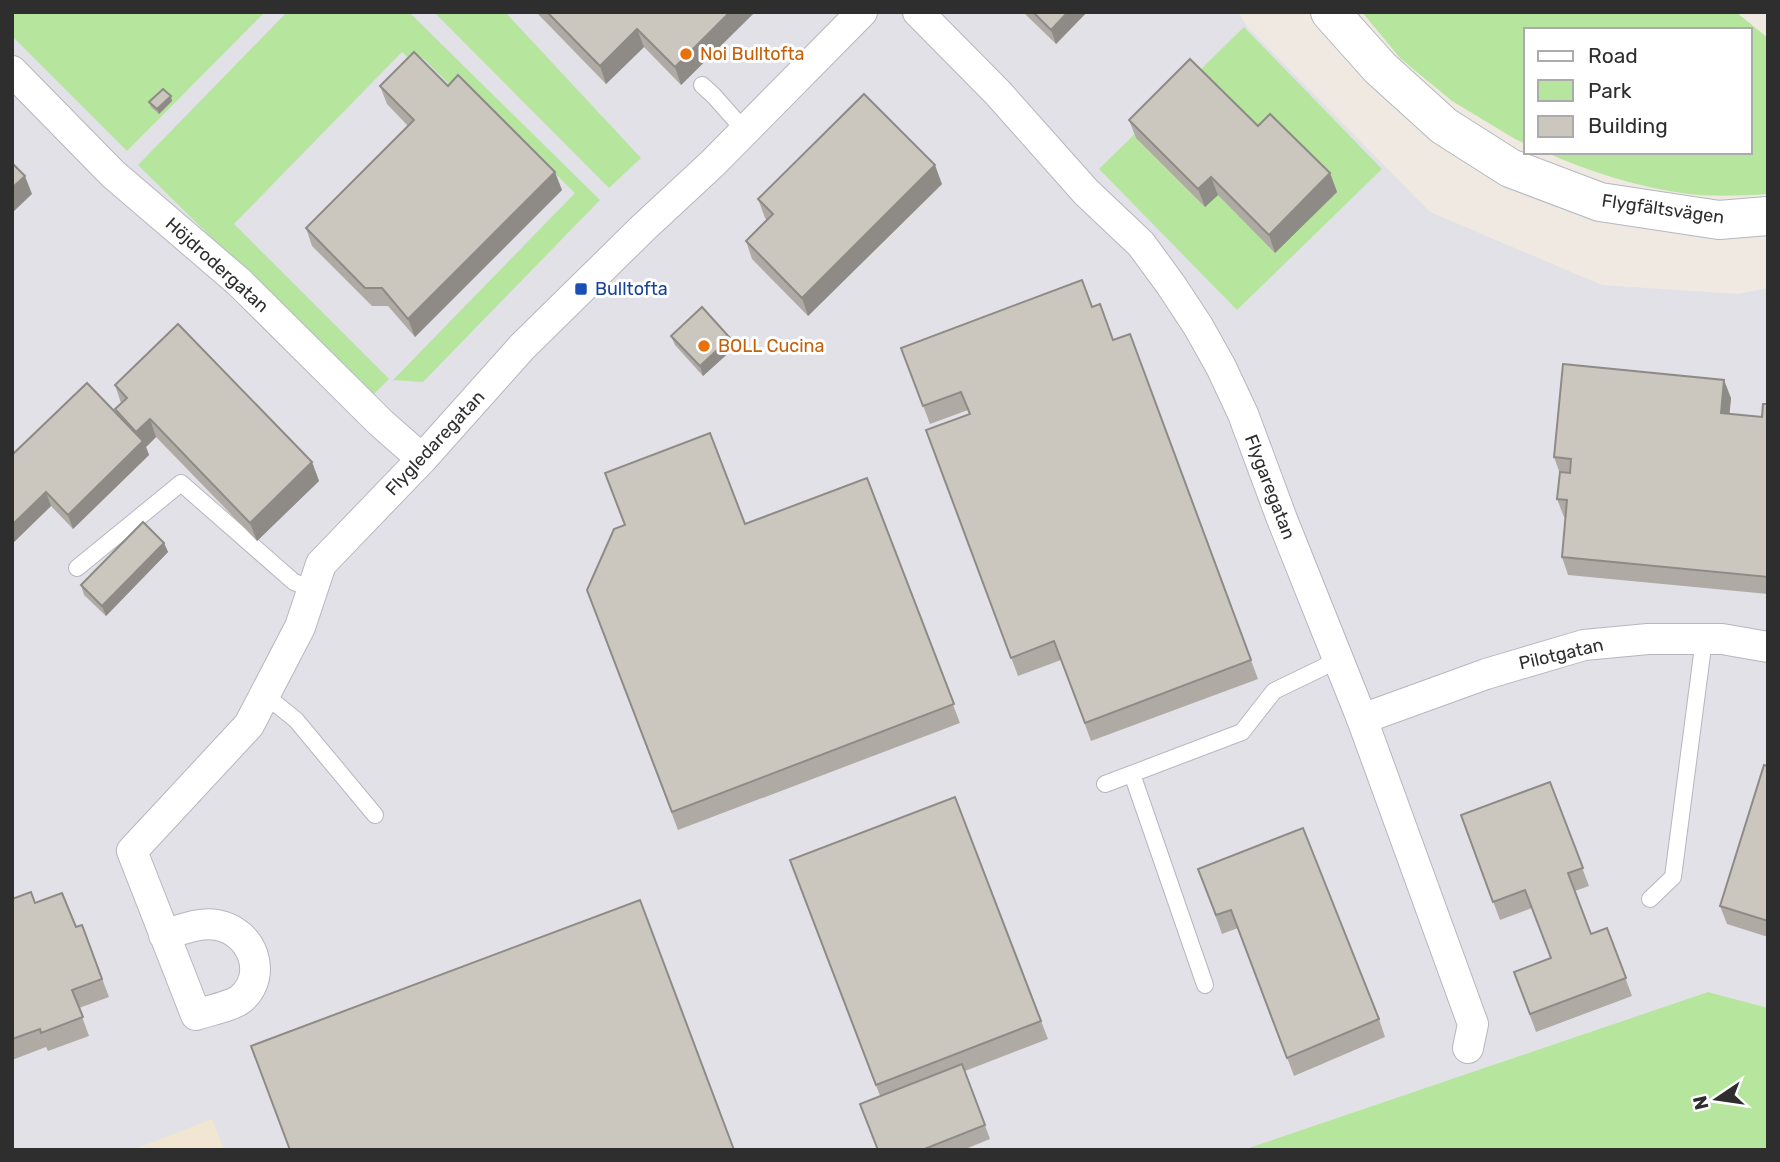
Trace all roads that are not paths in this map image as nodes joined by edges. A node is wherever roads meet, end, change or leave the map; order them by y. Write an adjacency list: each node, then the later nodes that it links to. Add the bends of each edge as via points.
1 (862, 12): 6 (street, Flygledaregatan)
2 (918, 12): 13 (street, Flygaregatan, via 1140,244 1171,285 1222,367 1243,414)
3 (1330, 12): 7 (street, Flygfältsvägen, via 1380,68 1444,126 1510,168 1600,202 1720,220)
4 (12, 71): 8 (street, Höjdrodergatan, via 113,174 239,282)
5 (702, 85): 6 (lane)
6 (745, 131): 8 (street, Flygledaregatan, via 522,347)
7 (1768, 216)
8 (422, 459): 10 (street, Flygledaregatan, via 321,564)
9 (77, 568): 10 (lane, via 181,483 283,574)
10 (313, 589): 14 (street, Flygledaregatan, via 300,627)
11 (1704, 639): 12 (street, Pilotgatan); 15 (street, Pilotgatan, via 1584,645); 19 (lane, via 1673,877)
12 (1768, 647)
13 (1338, 660): 15 (street, Flygaregatan); 16 (lane, via 1274,691 1242,732)
14 (265, 695): 18 (lane, via 296,720); 20 (street, Flygledaregatan, via 249,725 132,851)
15 (1362, 719): 22 (street, Flygaregatan, via 1473,1024)
16 (1132, 774): 17 (lane); 21 (lane)
17 (1105, 784)
18 (375, 815)
19 (1650, 900)
20 (164, 935)
21 (1205, 985)
22 (1468, 1048)

